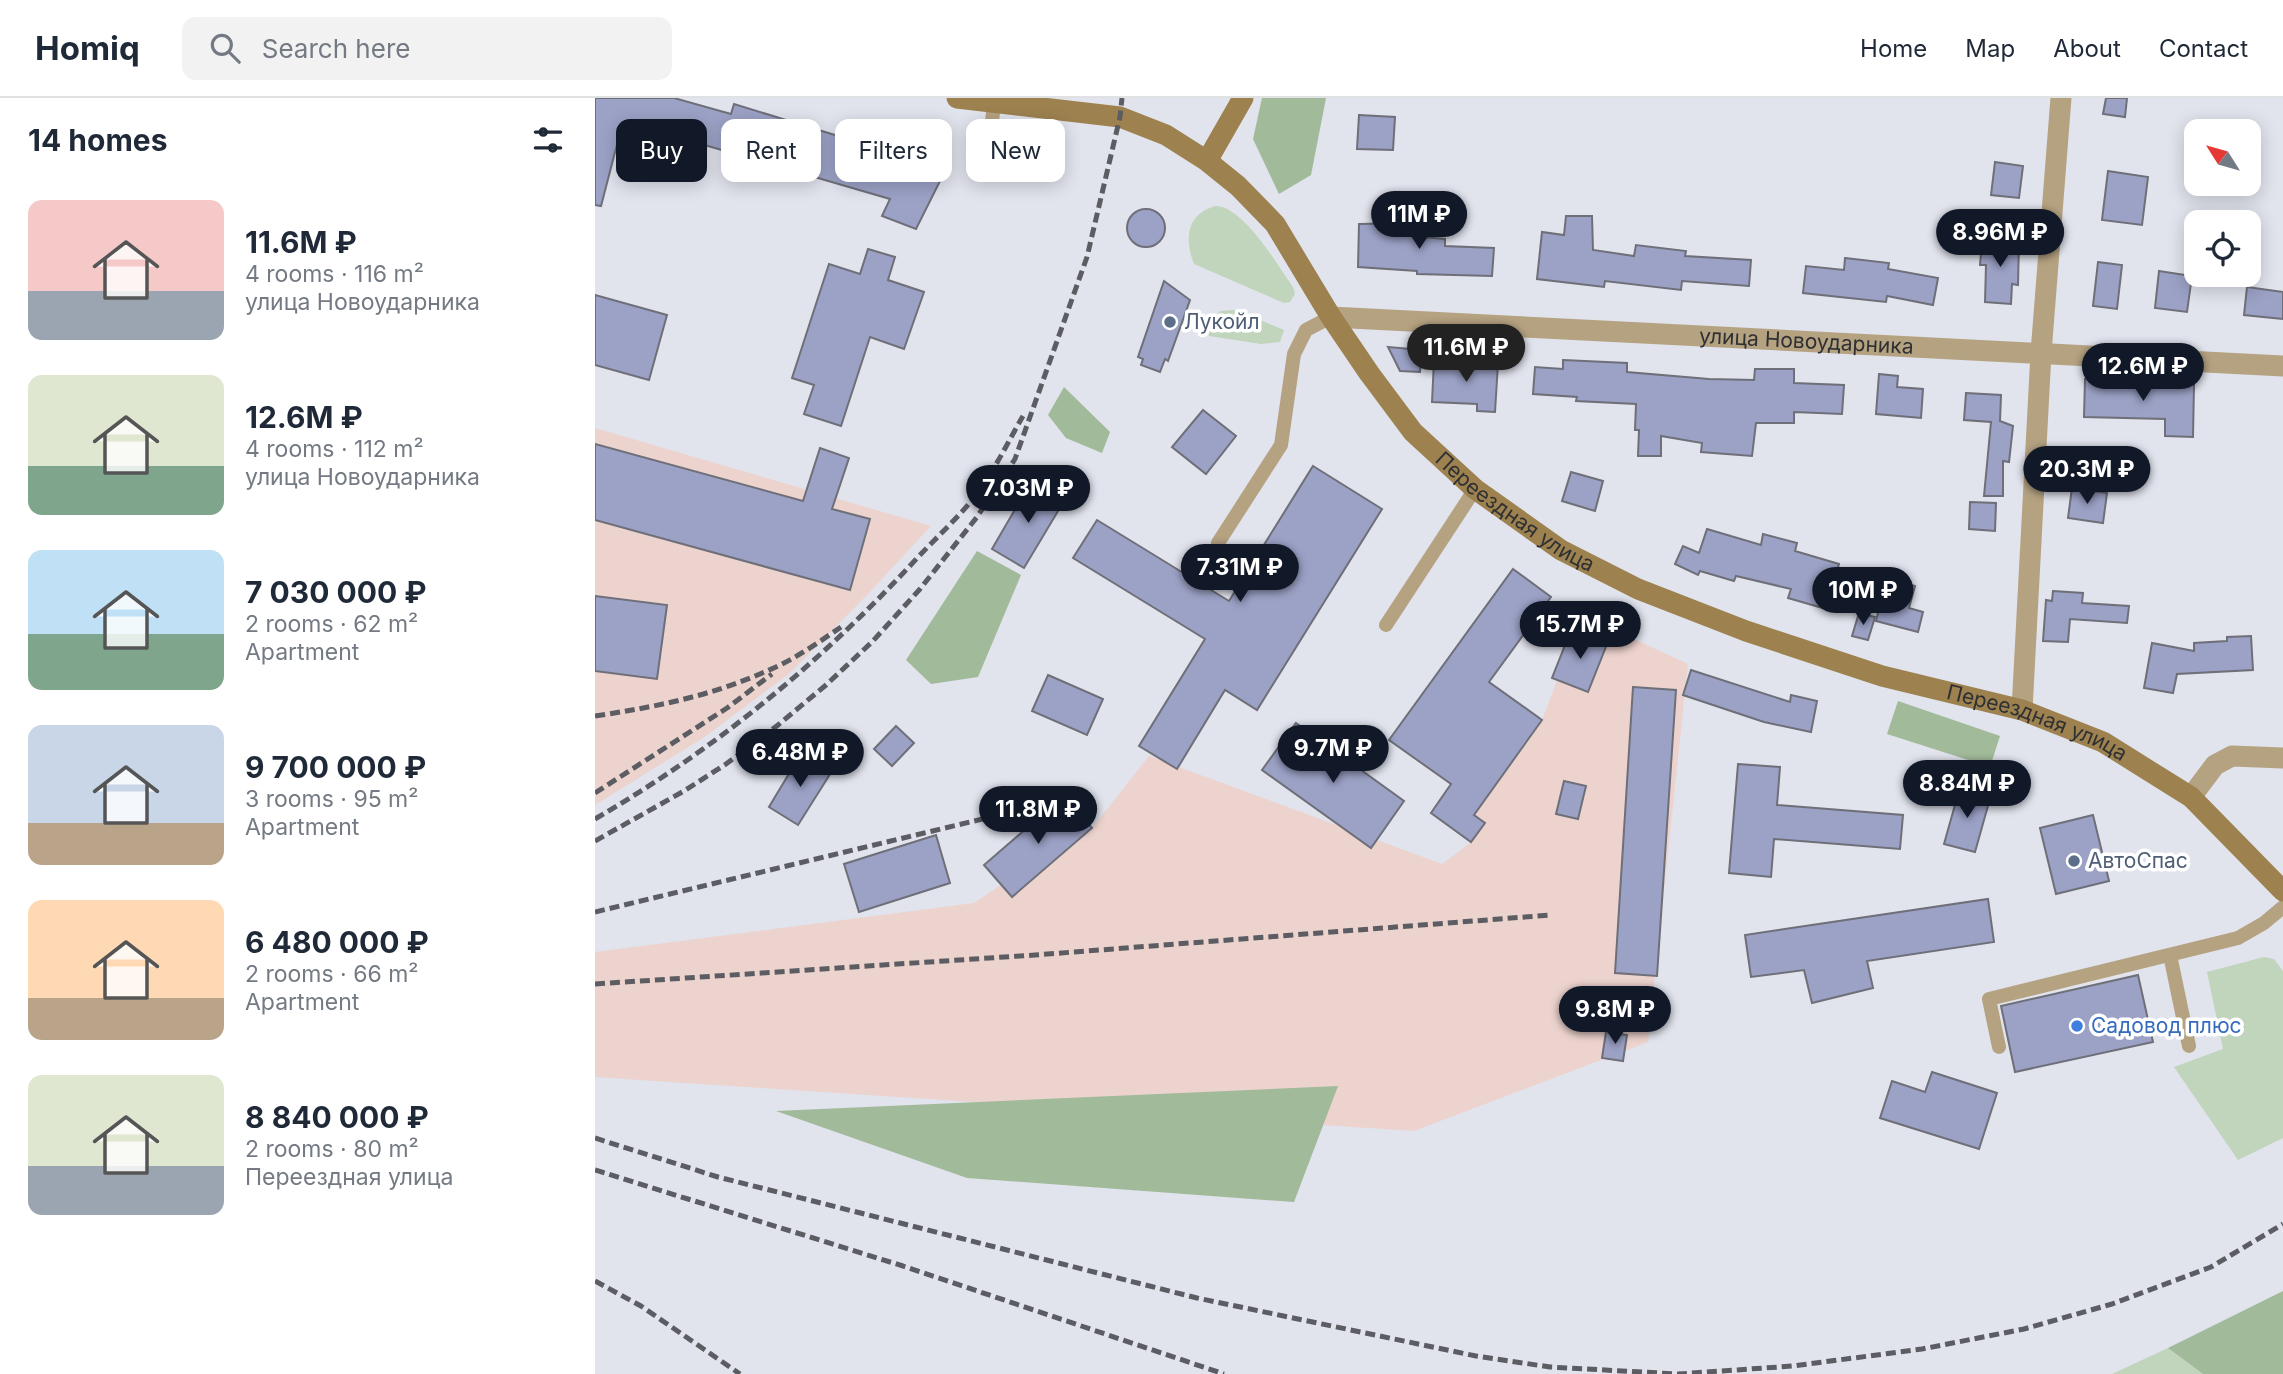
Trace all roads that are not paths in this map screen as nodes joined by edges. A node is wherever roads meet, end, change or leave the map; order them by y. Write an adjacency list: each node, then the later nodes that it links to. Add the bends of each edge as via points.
1 (957, 98): 4 (street, Переездная улица)
2 (1243, 98): 6 (street)
3 (2061, 98): 8 (street)
4 (994, 103): 5 (lane); 6 (street, Переездная улица, via 1121,117 1166,135)
5 (992, 119)
6 (1207, 161): 7 (street, Переездная улица, via 1275,224)
7 (1331, 317): 8 (street, улица Новоударника); 10 (street, Переездная улица, via 1413,432); 11 (lane, via 1305,330 1294,354 1280,445)
8 (2041, 353): 9 (street, улица Новоударника); 13 (street)
9 (2283, 366)
10 (1475, 489): 12 (lane); 13 (street, Переездная улица, via 1561,550 1637,589 1882,676)
11 (1218, 543)
12 (1386, 625)
13 (2022, 710): 15 (street, Переездная улица, via 2103,742)
14 (2283, 758): 15 (street, via 2232,756 2215,765)
15 (2190, 797): 16 (street, Переездная улица)
16 (2283, 891)
17 (2283, 907): 18 (lane, via 2238,938)
18 (2170, 955): 19 (lane); 20 (lane, via 1989,999)
19 (2189, 1046)
20 (1999, 1047)

